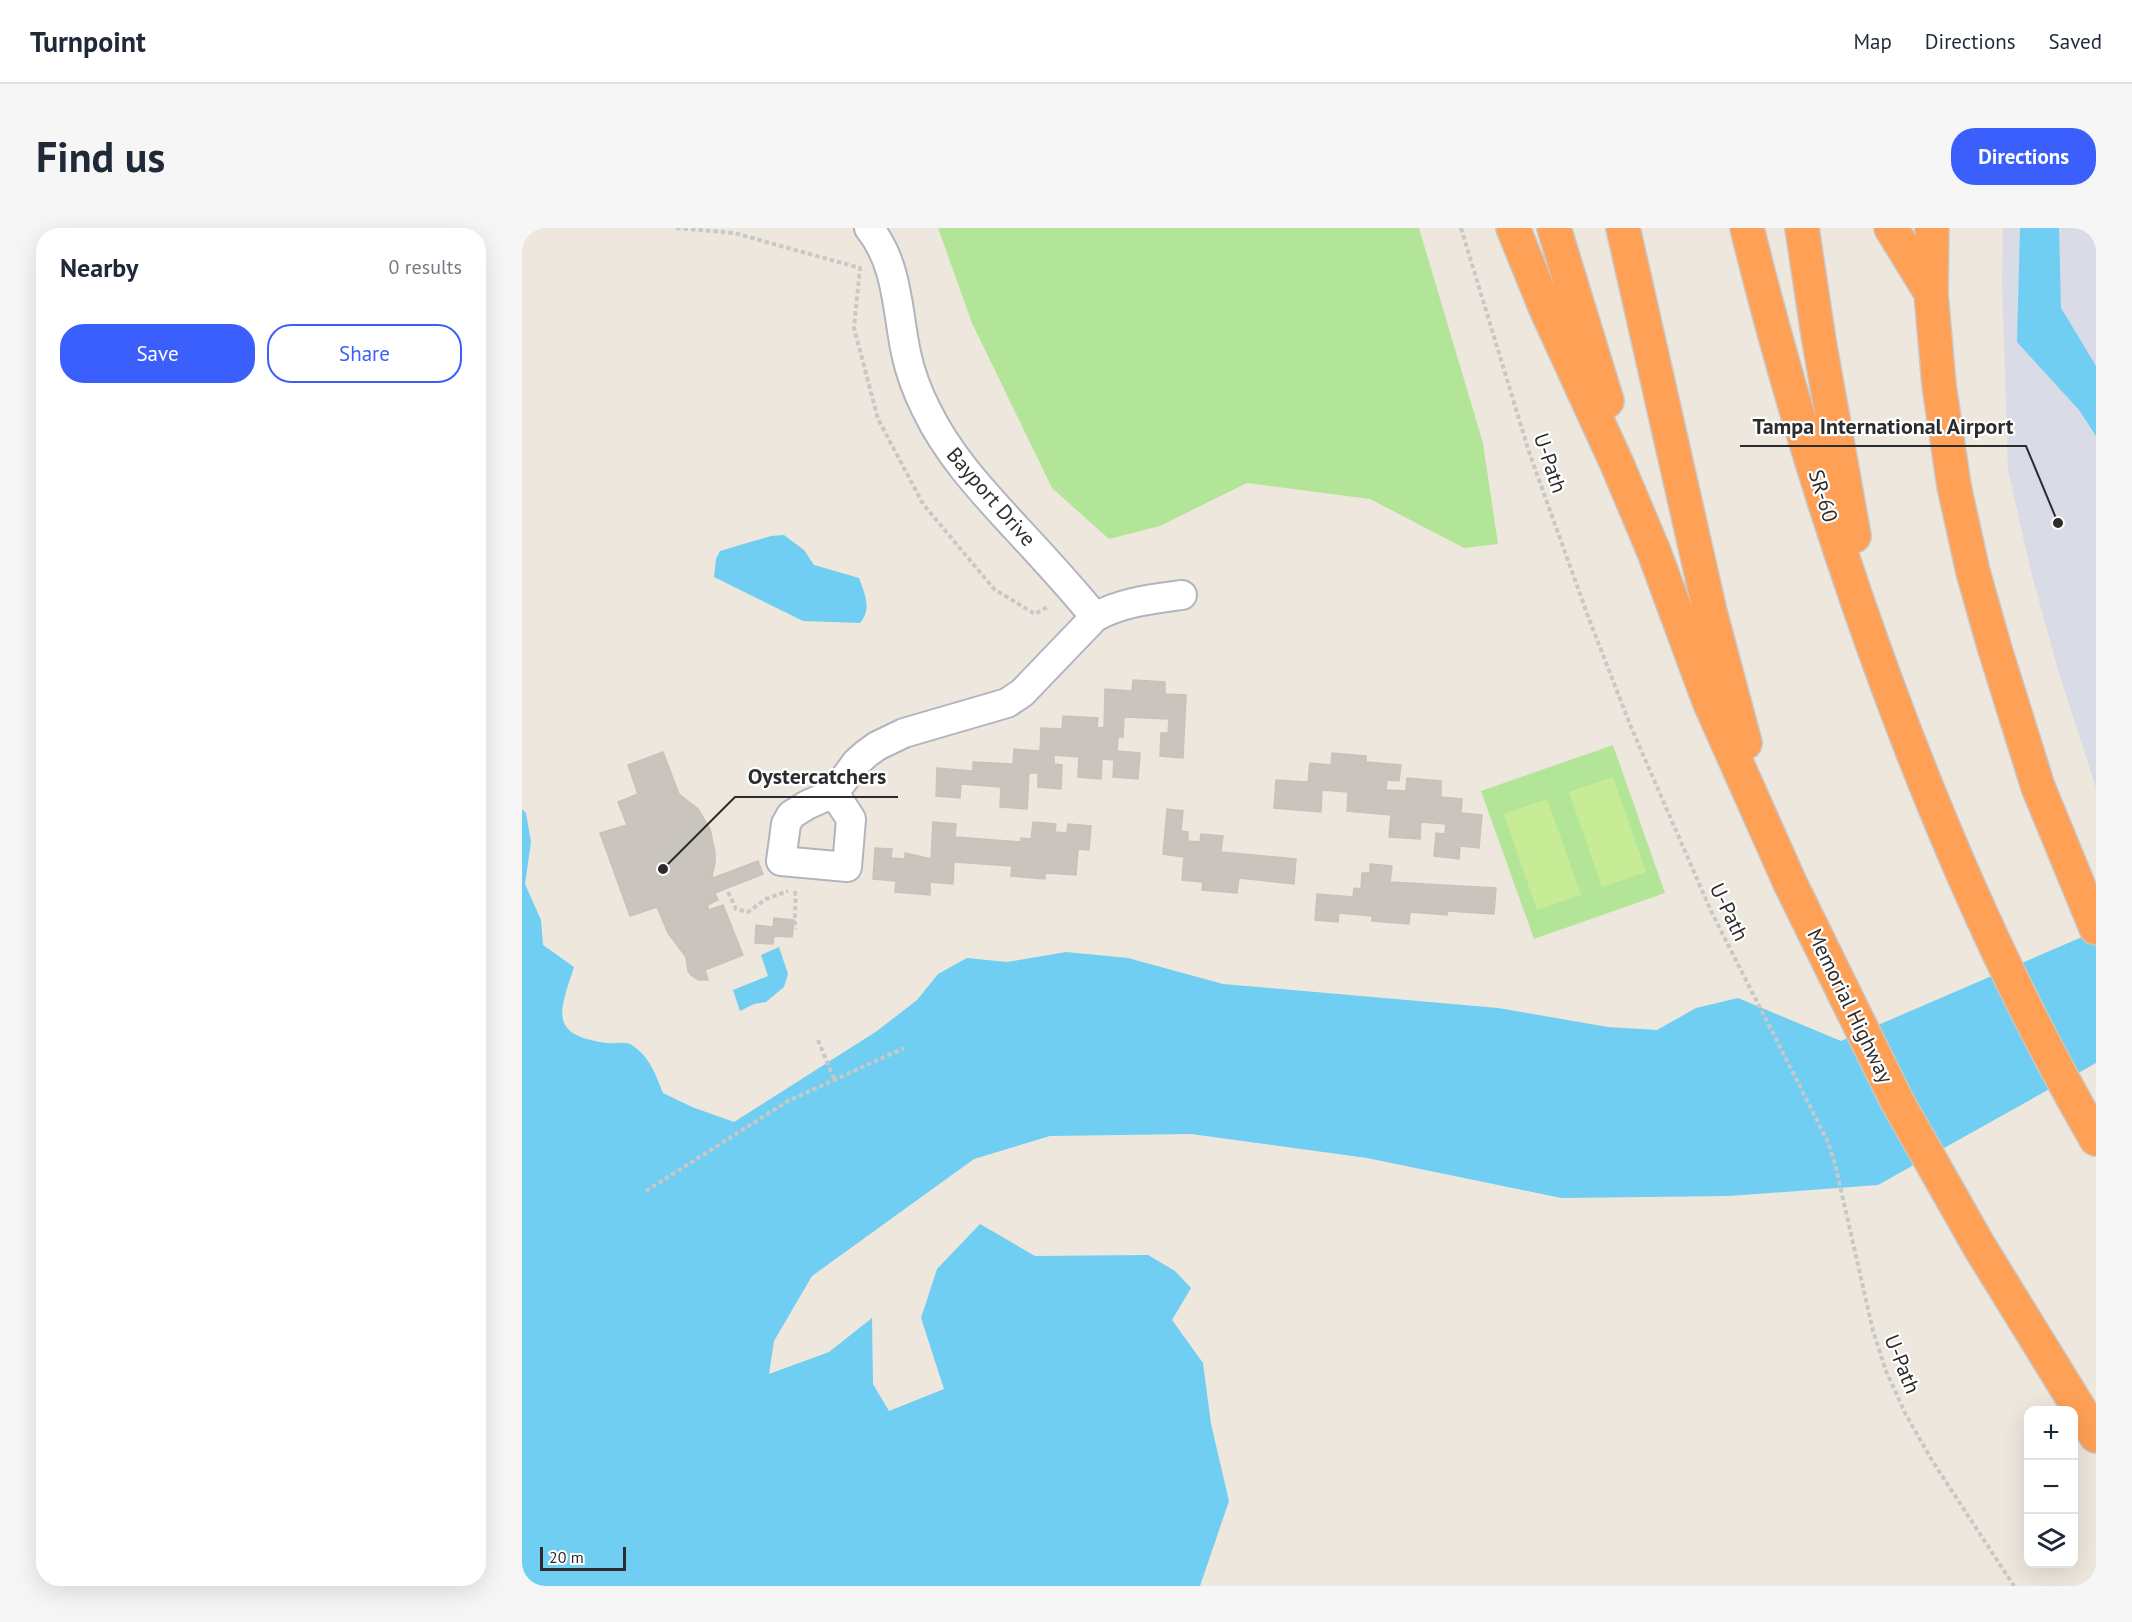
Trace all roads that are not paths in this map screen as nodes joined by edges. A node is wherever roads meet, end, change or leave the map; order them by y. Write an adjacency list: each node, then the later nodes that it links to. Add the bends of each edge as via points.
1 (868, 228): 12 (street, Bayport Drive, via 893,277 911,372 942,440 977,486)
2 (1513, 228): 10 (highway)
3 (1554, 228): 10 (highway)
4 (1623, 228): 15 (highway, via 1710,612 1749,758)
5 (1747, 228): 13 (highway, SR-60 / SR-60, via 1827,512)
6 (1802, 228): 13 (highway, via 1838,453)
7 (1891, 228): 9 (highway)
8 (1932, 228): 9 (highway)
9 (1931, 292): 16 (highway, via 1939,385 1954,486 1973,572 2038,787)
10 (1654, 552): 15 (highway, Memorial Highway, via 1709,701)
11 (1182, 595): 12 (street, via 1123,605)
12 (1095, 617): 14 (street, via 1022,693 992,709 930,724 877,746 856,763)
13 (1889, 693): 17 (highway, SR-60, via 1994,944)
14 (834, 793)
15 (1790, 883): 18 (highway, Memorial Highway, via 1897,1101 1979,1246)
16 (2096, 928)
17 (2096, 1139)
18 (2096, 1436)

